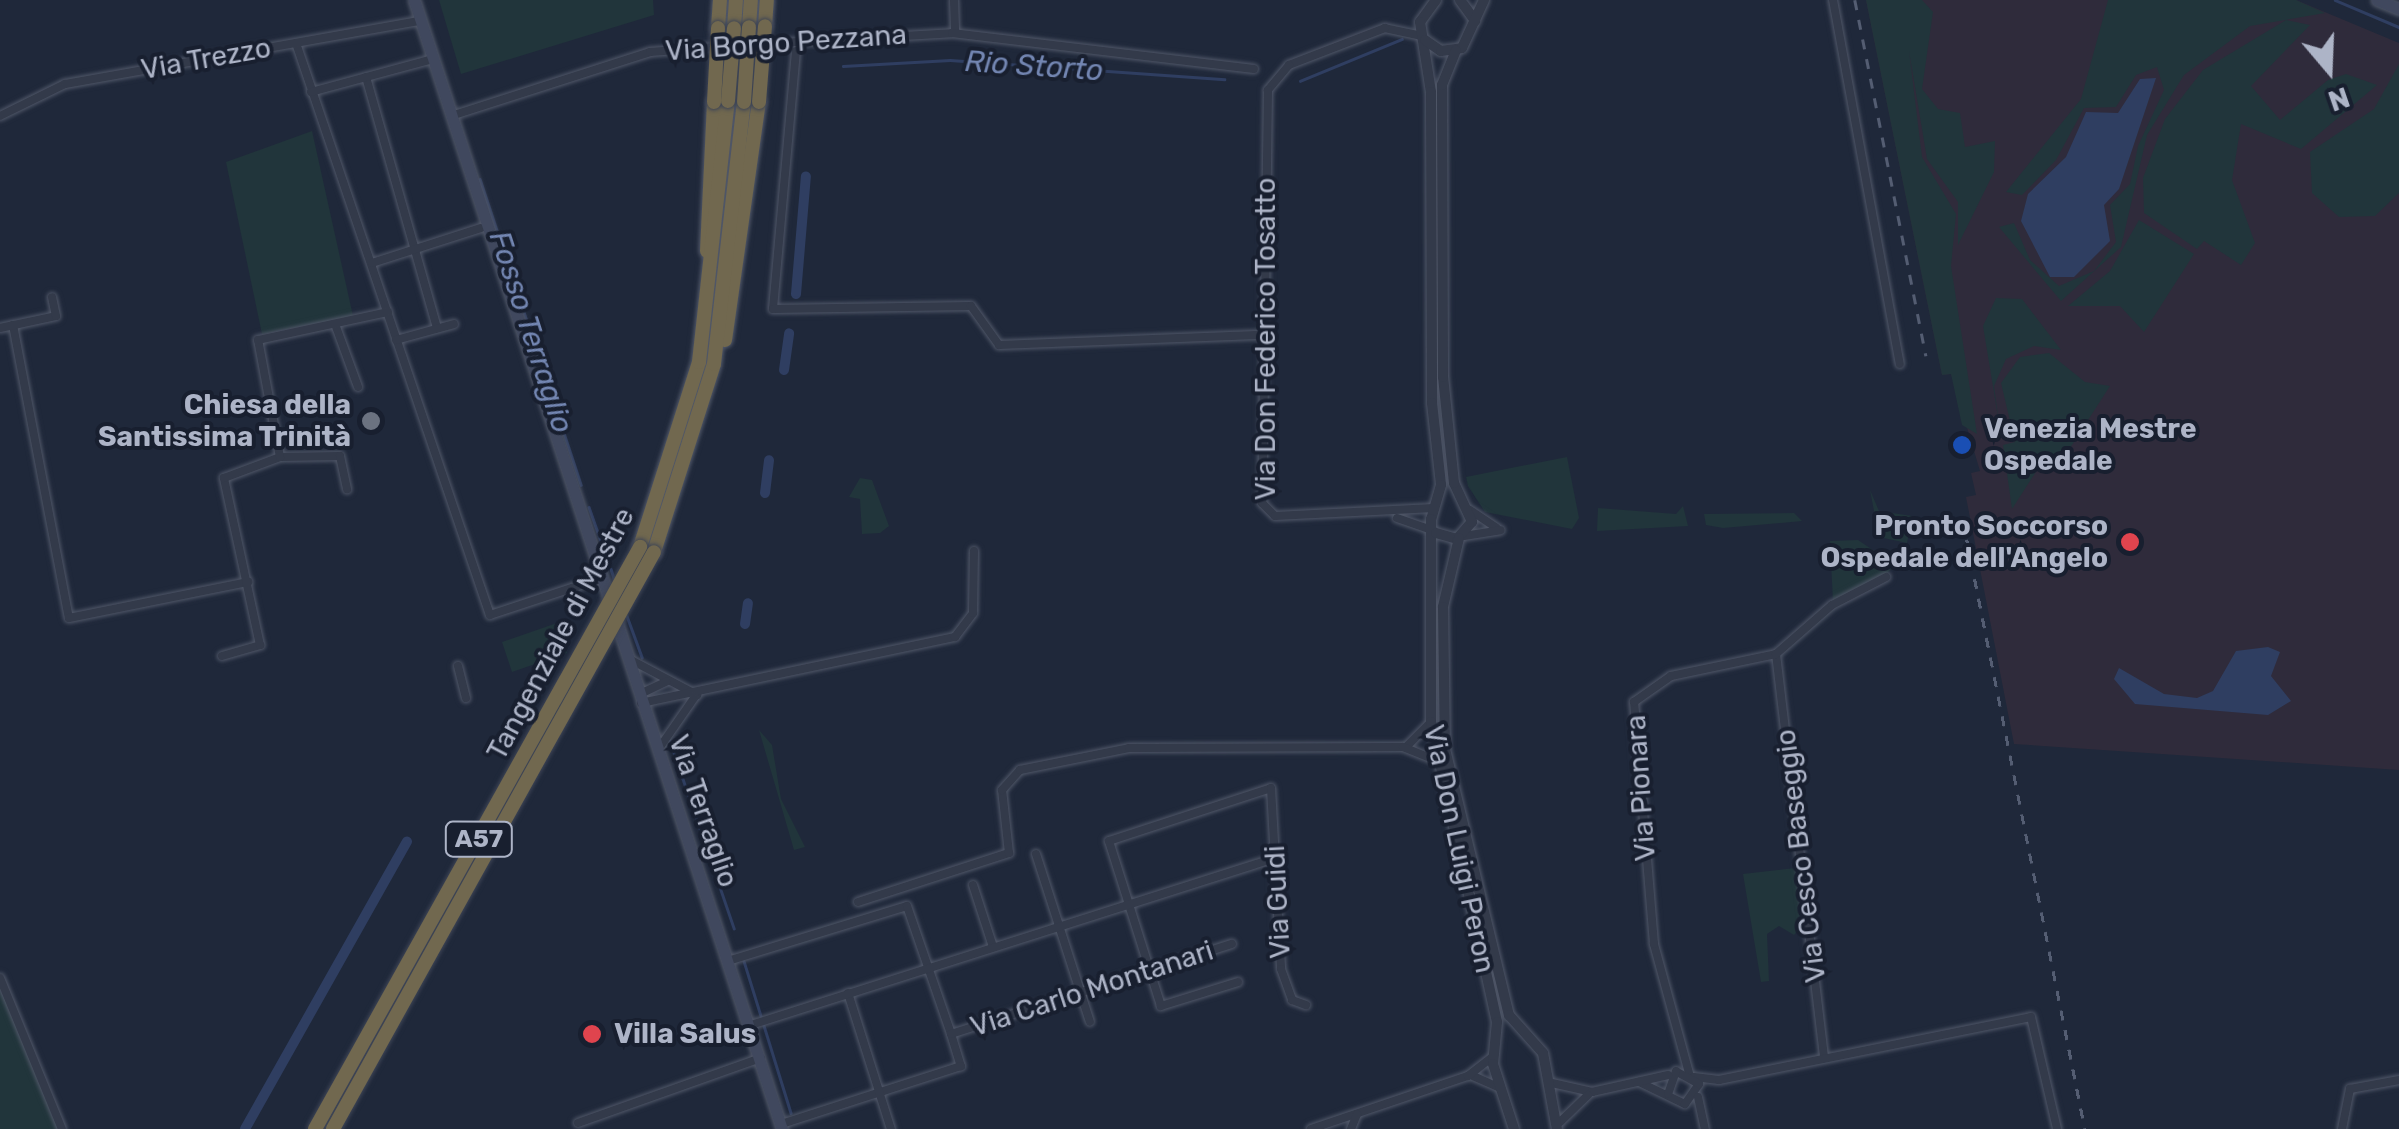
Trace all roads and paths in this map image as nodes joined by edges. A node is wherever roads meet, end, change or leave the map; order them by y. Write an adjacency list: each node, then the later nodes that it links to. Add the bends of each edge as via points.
1 (414, 0): 15 (main road, Via Terraglio)
2 (720, 0): 17 (highway, A57)
3 (736, 0): 17 (highway, Tangenziale di Mestre / A57)
4 (751, 0): 17 (highway, Tangenziale di Mestre / A57)
5 (767, 0): 17 (highway, A57)
6 (954, 0): 18 (street)
7 (1420, 0): 14 (street)
8 (1436, 0): 14 (street)
9 (1460, 0): 16 (street)
10 (1484, 0): 16 (street)
11 (1833, 0): 43 (street)
12 (2377, 0): 13 (main road)
13 (2399, 9)
14 (1421, 17): 19 (street)
15 (420, 21): 20 (street, Via Trezzo); 23 (main road, Via Terraglio)
16 (1475, 22): 21 (street)
17 (742, 27): 27 (highway, Tangenziale di Mestre / A57, bridge); 27 (highway, A57, bridge)
18 (954, 33): 24 (street, Via Borgo Pezzana); 29 (street, Via Borgo Pezzana, via 650,52)
19 (1424, 38): 21 (street); 40 (street, Via Don Federico Tosatto, via 1390,26 1288,65 1271,84); 47 (street)
20 (296, 43): 26 (street); 28 (street, Via Trezzo, via 65,84)
21 (1456, 50): 48 (street, via 1443,76 1441,308 1444,400)
22 (796, 51): 40 (street, via 773,309 971,306 1000,345)
23 (430, 60): 25 (street); 29 (main road, Via Terraglio)
24 (1254, 69)
25 (366, 77): 26 (street); 31 (street)
26 (311, 92): 32 (street)
27 (736, 102): 42 (highway, Tangenziale di Mestre / A57); 42 (highway, A57, via 732,321)
28 (0, 116)
29 (446, 117): 30 (main road, Via Terraglio)
30 (481, 228): 31 (street); 55 (main road, Via Terraglio)
31 (413, 250): 32 (street); 39 (street)
32 (372, 263): 34 (street)
33 (52, 297): 37 (street, via 56,316)
34 (388, 312): 35 (street); 41 (street)
35 (335, 324): 44 (street); 45 (street, via 258,340)
36 (454, 324): 39 (street)
37 (13, 325): 38 (street); 56 (street, via 69,618)
38 (0, 328)
39 (437, 328): 41 (street)
40 (1263, 335): 49 (street, Via Don Federico Tosatto, via 1264,512)
41 (396, 340): 55 (street, via 490,615)
42 (707, 363): 52 (highway, Tangenziale di Mestre / A57)
43 (1900, 364)
44 (358, 387)
45 (280, 457): 46 (street, via 340,456); 56 (street, via 224,474)
46 (346, 490)
47 (1436, 507): 48 (street); 49 (street, Via Don Federico Tosatto); 50 (street, Via Don Luigi Peron)
48 (1468, 508): 51 (street, Via Don Luigi Peron); 51 (street, via 1502,530)
49 (1382, 515): 50 (street, Via Don Federico Tosatto)
50 (1435, 532): 51 (street); 65 (street, Via Don Luigi Peron)
51 (1461, 537): 88 (street, Via Don Luigi Peron, via 1443,607 1445,749 1509,1015)
52 (647, 550): 112 (highway, Tangenziale di Mestre / A57, bridge); 113 (highway, Tangenziale di Mestre / A57, bridge)
53 (974, 551): 62 (street, via 972,613 955,638)
54 (1886, 577): 57 (street, Via Pionara, via 1832,605)
55 (599, 579): 59 (main road, Via Terraglio)
56 (248, 582): 58 (street, via 260,644)
57 (1776, 654): 89 (street, Via Pionara, via 1671,676 1638,692 1632,708 1654,944); 92 (street, Via Cesco Baseggio)
58 (222, 656)
59 (625, 656): 61 (street); 64 (main road, Via Terraglio)
60 (458, 666): 63 (street)
61 (666, 682): 62 (street); 64 (street)
62 (697, 694): 64 (street); 67 (street)
63 (466, 698)
64 (640, 699): 67 (main road, Via Terraglio)
65 (1431, 722): 66 (street); 68 (street, Via Don Luigi Peron)
66 (1403, 747): 68 (street); 72 (street, via 1129,748 1020,770 1002,790 1009,853)
67 (658, 754): 77 (main road, Via Terraglio)
68 (1435, 760): 90 (street, Via Don Luigi Peron)
69 (1036, 854): 74 (street)
70 (1275, 858): 73 (street); 73 (street, Via Guidi, via 1271,788 1114,836 1109,848); 84 (street, Via Guidi, via 1281,969 1292,1000)
71 (973, 885): 76 (street)
72 (858, 902)
73 (1129, 904): 74 (street); 79 (street)
74 (1060, 927): 76 (street); 83 (street)
75 (1232, 944): 79 (street, Via Carlo Montanari)
76 (993, 948): 78 (street)
77 (728, 962): 78 (street, via 902,906); 86 (main road, Via Terraglio)
78 (929, 967): 82 (street); 87 (street)
79 (1150, 970): 81 (street, via 1162,1006); 83 (street, Via Carlo Montanari)
80 (0, 978): 111 (street)
81 (1238, 982)
82 (848, 993): 86 (street); 101 (street)
83 (1081, 993): 85 (street); 87 (street, Via Carlo Montanari)
84 (1306, 1005)
85 (1090, 1022)
86 (753, 1024): 91 (main road, Via Terraglio)
87 (952, 1034): 101 (street, via 961,1066)
88 (1524, 1036): 90 (street); 99 (street, Via Don Luigi Peron, via 1540,1047)
89 (1679, 1042): 93 (street, Via Pionara); 94 (street, Via Pionara)
90 (1494, 1051): 95 (street); 100 (street, Via Don Luigi Peron)
91 (761, 1058): 107 (street); 108 (main road, Via Terraglio)
92 (1824, 1058): 96 (street); 118 (street, via 2032,1017)
93 (1671, 1073): 94 (street); 98 (street); 103 (street, Via Pionara)
94 (1691, 1075): 96 (street); 104 (street, Via Pionara)
95 (1468, 1076): 100 (street); 106 (street)
96 (1719, 1080): 104 (street)
97 (2399, 1080): 119 (street, via 2350,1089)
98 (1639, 1082): 102 (street); 103 (street)
99 (1552, 1083): 102 (street); 110 (street, Via Don Luigi Peron)
100 (1501, 1089): 117 (street, Via Don Luigi Peron)
101 (879, 1092): 108 (street); 114 (street)
102 (1592, 1092): 110 (street)
103 (1668, 1094): 105 (street)
104 (1698, 1095): 105 (street); 109 (street)
105 (1682, 1104): 109 (street)
106 (1357, 1114): 115 (street); 116 (street)
107 (578, 1123)
108 (787, 1123)
109 (1704, 1126)
110 (1558, 1127)
111 (62, 1129)
112 (315, 1129)
113 (333, 1129)
114 (891, 1129)
115 (1311, 1129)
116 (1351, 1129)
117 (1514, 1129)
118 (2057, 1129)
119 (2342, 1129)

